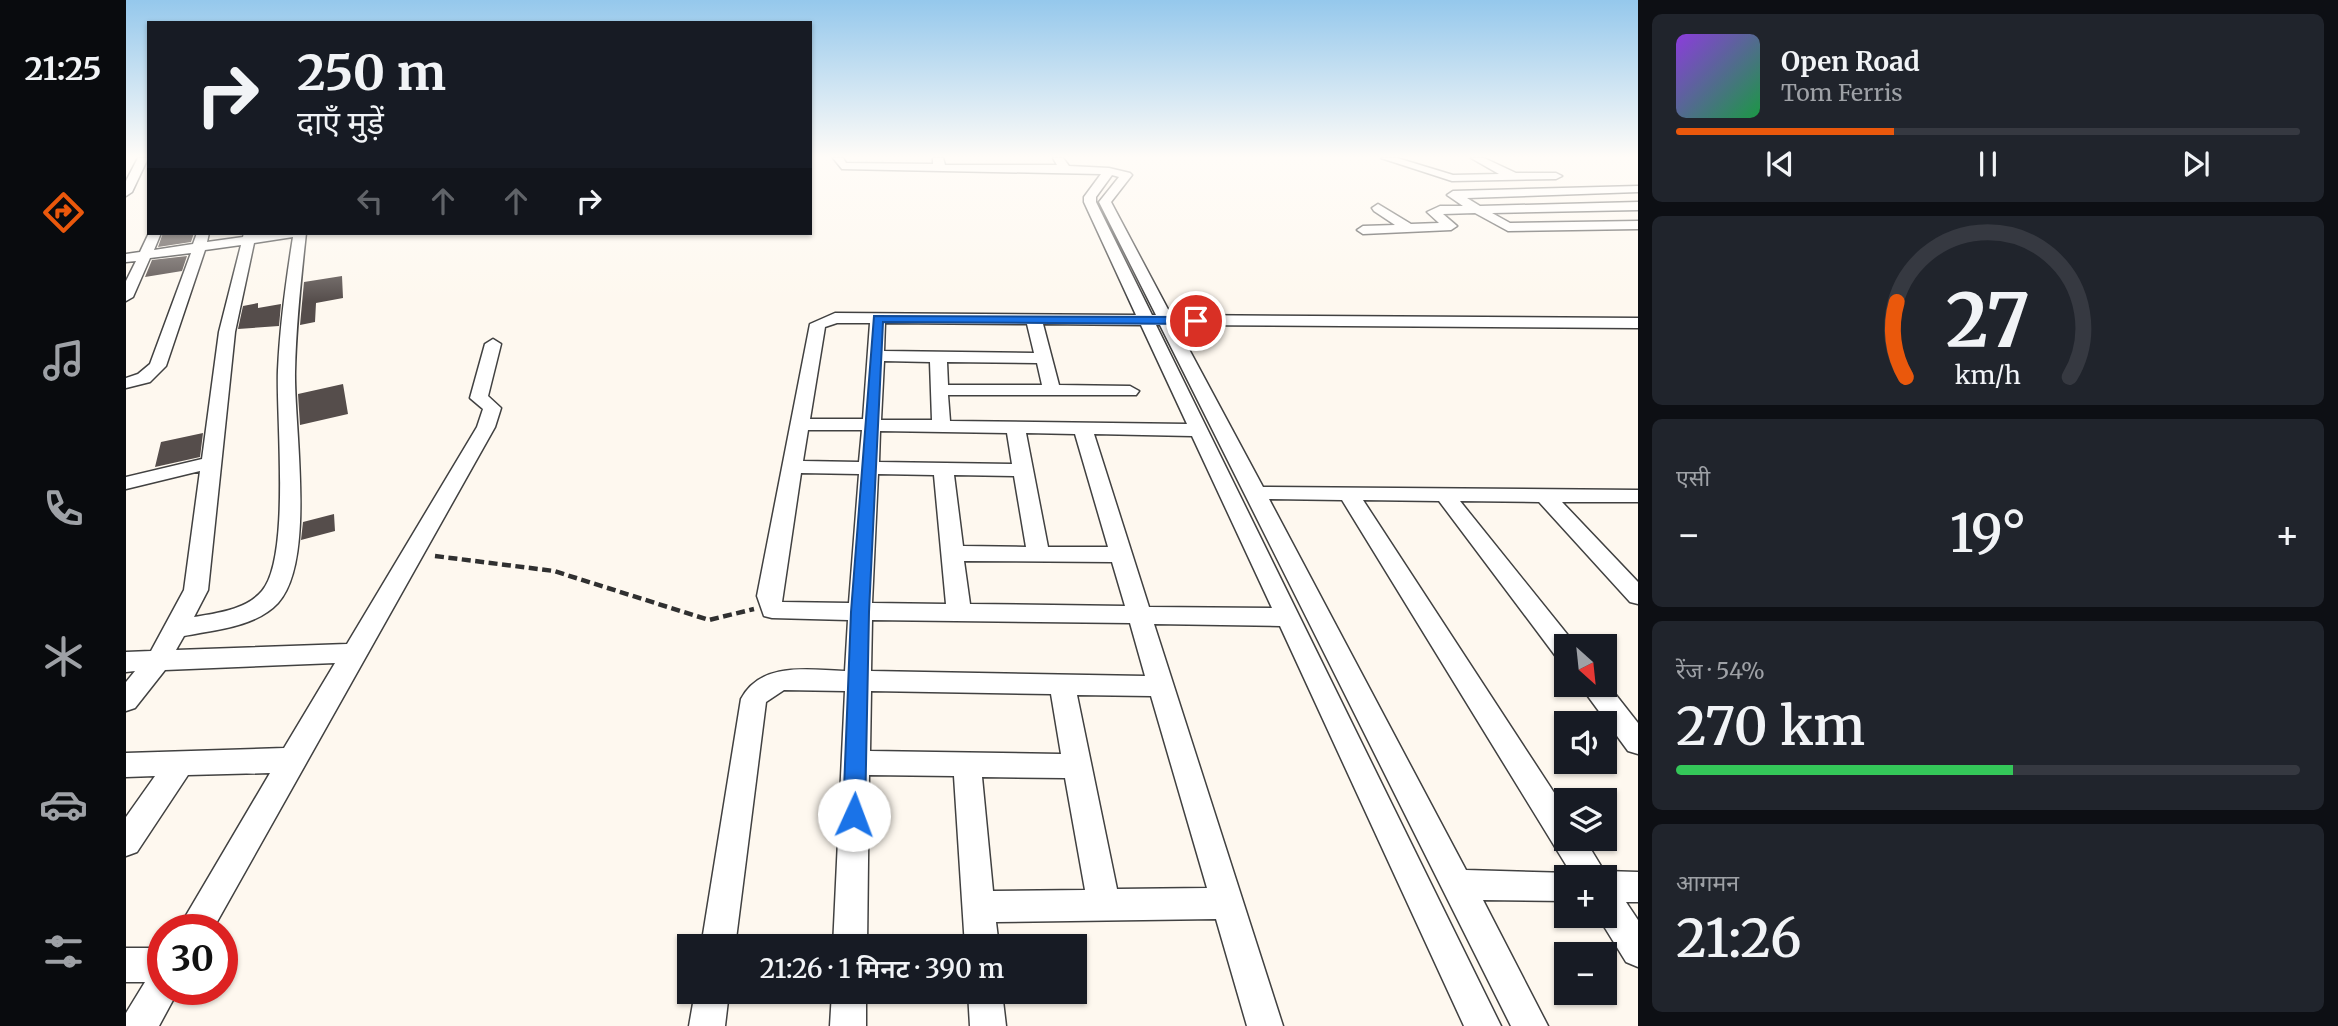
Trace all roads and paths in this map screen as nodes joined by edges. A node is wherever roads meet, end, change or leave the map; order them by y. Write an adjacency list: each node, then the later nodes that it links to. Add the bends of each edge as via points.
1 (1107, 206): 20 (street)
2 (1469, 206): 6 (street)
3 (1638, 206): 4 (street)
4 (1606, 207): 6 (street); 7 (street)
5 (1378, 208): 8 (street)
6 (1475, 210): 7 (street, via 1508,228); 8 (street, via 1433,212 1450,225 1448,228)
7 (1638, 224)
8 (1408, 228): 9 (street)
9 (1363, 230)
10 (154, 235): 14 (street)
11 (298, 235): 59 (street, via 286,386 289,530 280,583 256,608)
12 (250, 236): 13 (street); 36 (street, via 226,332)
13 (200, 240): 14 (street); 26 (street, via 158,366 144,378)
14 (144, 255): 15 (street); 16 (street)
15 (126, 258)
16 (126, 297)
17 (878, 318): 18 (street); 23 (street); 30 (street, via 827,318 818,324)
18 (1034, 320): 20 (street); 25 (street)
19 (1638, 323): 20 (street)
20 (1159, 326): 21 (street); 35 (street); 42 (street)
21 (1638, 334)
22 (494, 344): 50 (street, via 478,397 488,404 491,415)
23 (876, 356): 24 (street); 31 (street)
24 (938, 357): 25 (street); 27 (street)
25 (1044, 358): 28 (street)
26 (126, 383)
27 (939, 390): 28 (street); 32 (street)
28 (1052, 391): 29 (street)
29 (1130, 391)
30 (800, 424): 31 (street); 37 (street)
31 (871, 425): 32 (street); 38 (street)
32 (941, 426): 33 (street)
33 (1016, 428): 34 (street); 40 (street)
34 (1083, 429): 35 (street); 49 (street)
35 (1197, 430): 58 (street)
36 (211, 463): 41 (street); 59 (street, via 201,568 196,590)
37 (792, 467): 38 (street); 54 (street)
38 (868, 467): 39 (street); 55 (street)
39 (943, 468): 40 (street); 47 (street)
40 (1024, 470): 48 (street)
41 (126, 483)
42 (1256, 493): 43 (street); 78 (street)
43 (1349, 494): 44 (street); 76 (street)
44 (1445, 495): 45 (street); 60 (street)
45 (1545, 496): 46 (street); 51 (street)
46 (1638, 496)
47 (952, 553): 48 (street); 56 (street)
48 (1038, 554): 49 (street)
49 (1120, 555): 57 (street)
50 (410, 557): 54 (path, via 444,555 554,572 709,620); 61 (street)
51 (1611, 567): 52 (street); 53 (street)
52 (1638, 567)
53 (1638, 596)
54 (769, 605): 55 (street, via 780,612)
55 (860, 612): 56 (street); 64 (street)
56 (959, 613): 57 (street)
57 (1138, 616): 58 (street); 66 (street)
58 (1286, 617): 102 (street)
59 (176, 629): 62 (street)
60 (1554, 636)
61 (356, 653): 62 (street); 70 (street)
62 (158, 661): 63 (street); 68 (street)
63 (126, 662)
64 (858, 683): 65 (street); 71 (street); 87 (street, via 784,680 766,685 753,697)
65 (1062, 685): 66 (street); 75 (street)
66 (1160, 686): 82 (street)
67 (1602, 697): 69 (street)
68 (126, 701)
69 (1638, 743)
70 (292, 760): 72 (street); 85 (street)
71 (855, 763): 73 (street); 88 (street)
72 (180, 764): 74 (street); 77 (street)
73 (967, 764): 75 (street); 84 (street)
74 (126, 765)
75 (1078, 766): 83 (street)
76 (1554, 817)
77 (126, 842)
78 (1457, 885): 79 (street); 103 (street)
79 (1554, 886)
80 (1617, 886): 81 (street)
81 (1638, 887)
82 (1227, 903): 83 (street); 101 (street)
83 (1104, 905): 84 (street)
84 (978, 907): 89 (street)
85 (204, 914)
86 (1617, 917): 90 (street)
87 (720, 934)
88 (850, 934)
89 (981, 934)
90 (1638, 950)
91 (126, 965): 92 (street)
92 (147, 965)
93 (710, 1004): 98 (street)
94 (849, 1004): 99 (street)
95 (986, 1004): 100 (street)
96 (151, 1005): 97 (street)
97 (139, 1026)
98 (707, 1026)
99 (848, 1026)
100 (988, 1026)
101 (1265, 1026)
102 (1483, 1026)
103 (1530, 1026)

